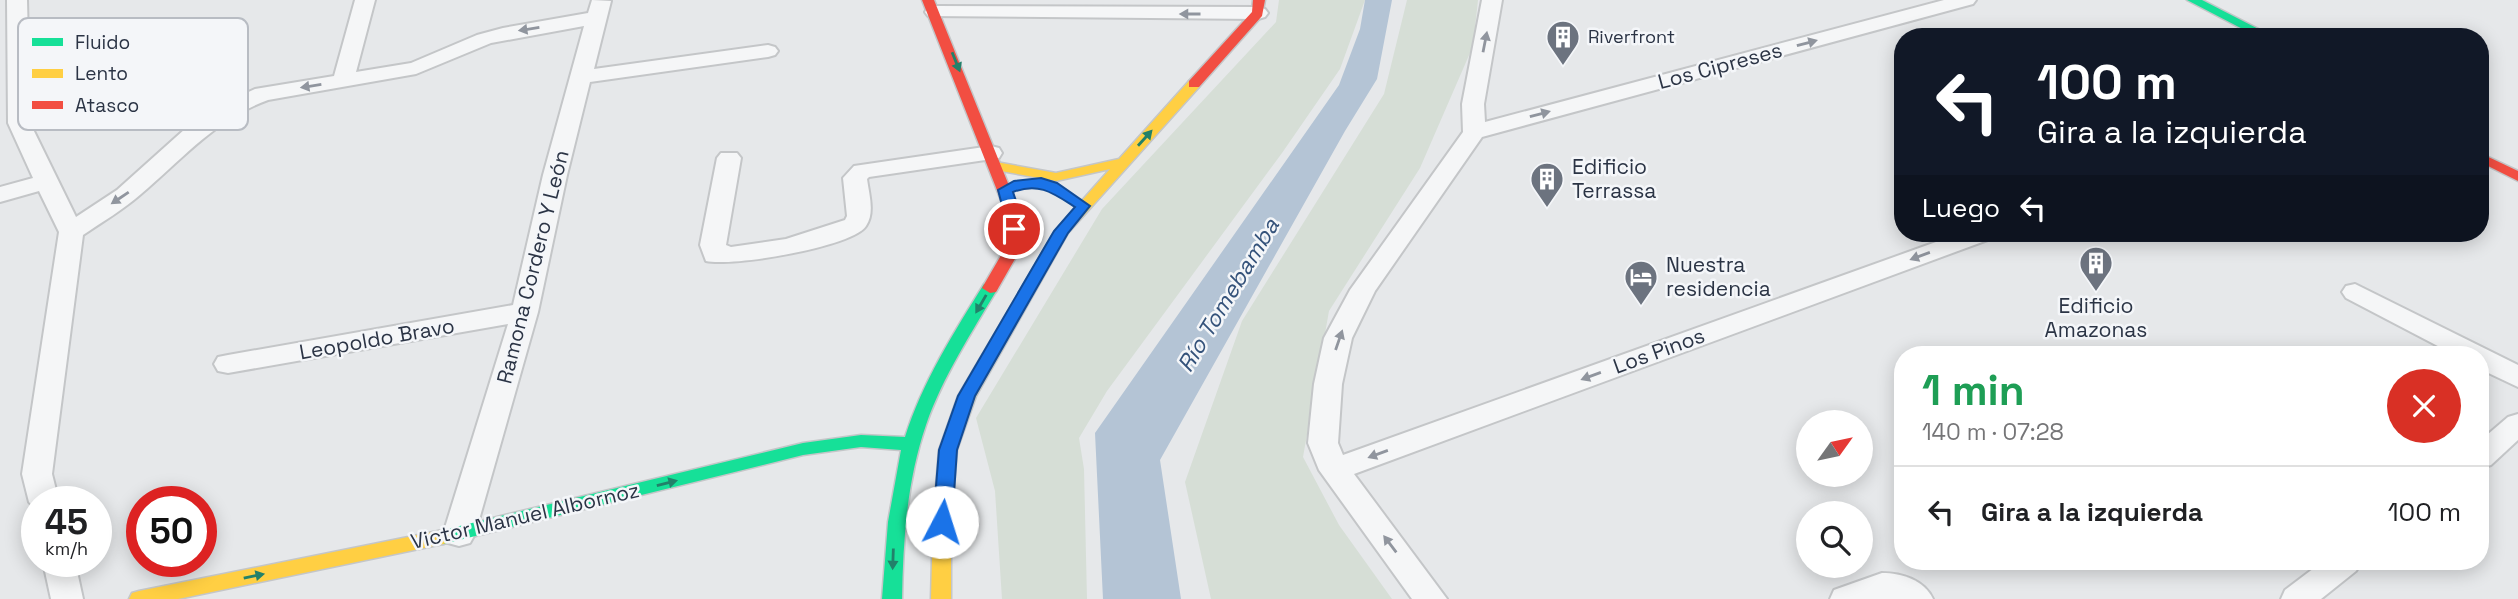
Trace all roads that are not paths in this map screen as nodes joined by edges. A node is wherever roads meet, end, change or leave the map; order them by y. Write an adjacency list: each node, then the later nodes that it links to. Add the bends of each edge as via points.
1 (16, 0): 15 (street)
2 (365, 0): 13 (street)
3 (1492, 0): 17 (street, one-way to 3, via 1473,104)
4 (1966, 0): 17 (street, Los Cipreses, one-way to 4)
5 (2186, 3): 9 (main road); 10 (main road)
6 (932, 6): 7 (street, one-way to 6); 20 (main road, one-way to 20)
7 (1258, 6): 22 (main road, one-way to 7)
8 (599, 9): 12 (street, Ramona Cordero Y León); 13 (street, one-way to 13, via 484,39 416,68)
9 (2225, 28)
10 (2246, 28)
11 (768, 51): 12 (street)
12 (582, 77): 32 (street, Ramona Cordero Y León)
13 (343, 81): 14 (street, one-way to 14)
14 (248, 99)
15 (9, 125): 25 (street)
16 (196, 130): 29 (street, one-way to 29, via 132,190)
17 (1474, 132): 38 (street, one-way to 17, via 1322,443 1338,338 1363,290)
18 (2489, 146): 21 (main road)
19 (729, 158): 20 (street, via 715,255 733,256 833,235 855,225 859,216 855,178 862,171)
20 (994, 160): 22 (main road, via 1056,177); 26 (main road)
21 (2518, 160)
22 (1124, 162): 28 (main road)
23 (2489, 162): 24 (main road)
24 (2518, 177)
25 (47, 181): 27 (street); 29 (street)
26 (1006, 190): 28 (main road, via 1041,182); 37 (main road, one-way to 37, via 1015,245 940,375)
27 (0, 195)
28 (1073, 198): 46 (main road, via 1062,231 967,396 948,450)
29 (71, 232): 39 (street, via 37,474)
30 (1959, 242): 38 (street, Los Pinos, one-way to 38)
31 (2355, 292): 33 (street)
32 (525, 312): 35 (street, Leopoldo Bravo); 40 (street, Ramona Cordero Y León)
33 (2459, 346)
34 (2489, 362): 36 (street)
35 (228, 365)
36 (2518, 377)
37 (911, 443): 40 (main road, Victor Manuel Albornoz, one-way to 37, via 803,449 861,441); 45 (main road, one-way to 45, via 893,550)
38 (1334, 470): 47 (street, one-way to 38)
39 (40, 486)
40 (459, 534): 44 (main road, Victor Manuel Albornoz, one-way to 40)
41 (2331, 570): 50 (street)
42 (62, 577): 43 (street)
43 (67, 599)
44 (139, 599)
45 (892, 599)
46 (942, 599)
47 (1431, 599)
48 (1846, 599): 49 (street, via 1868,587 1888,584)
49 (1917, 599)
50 (2297, 599)

